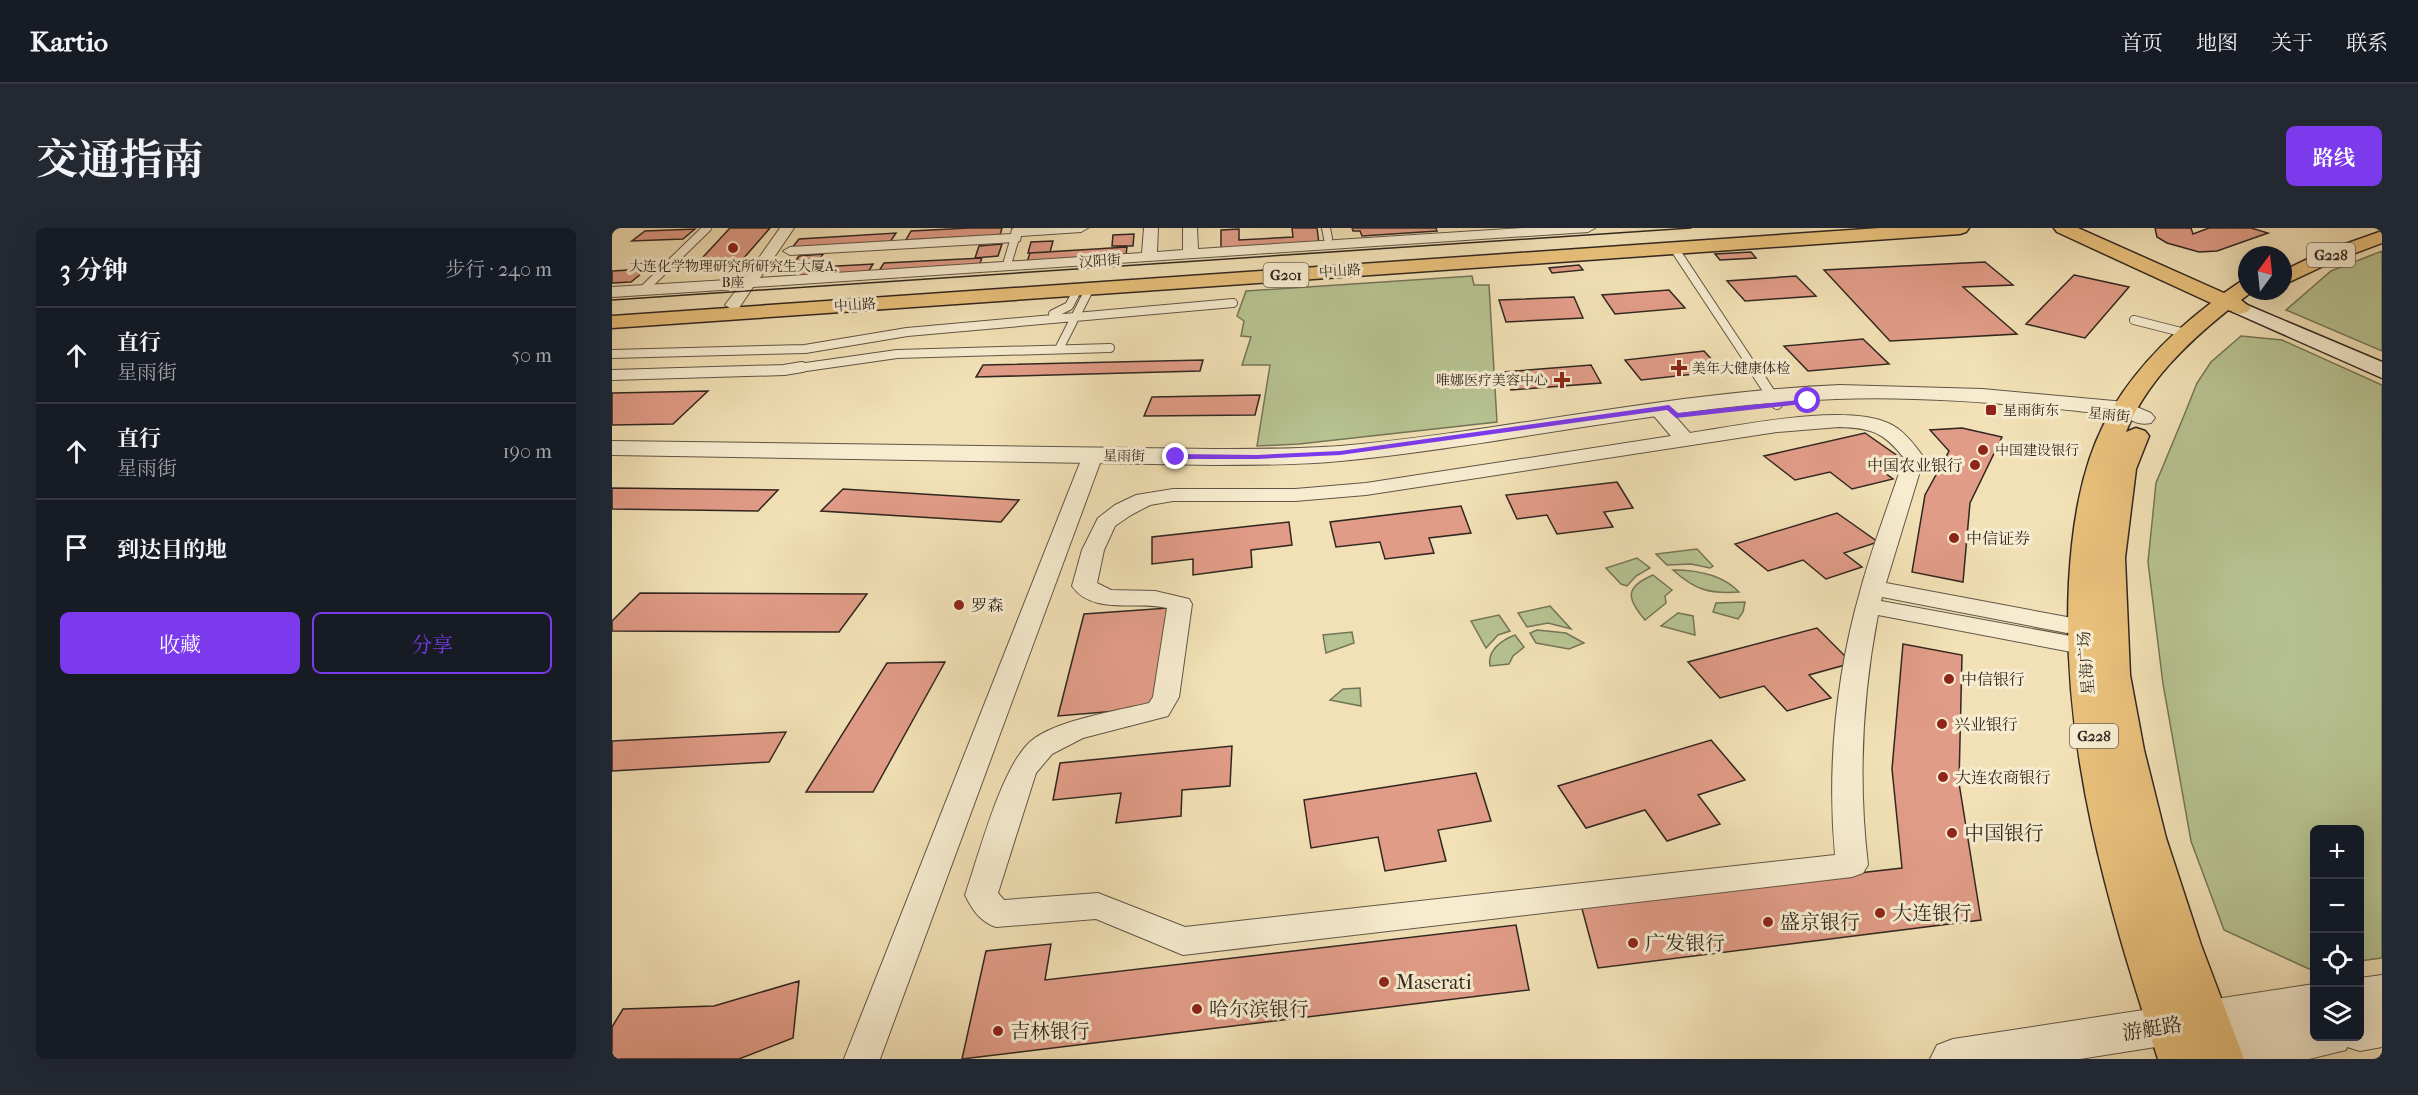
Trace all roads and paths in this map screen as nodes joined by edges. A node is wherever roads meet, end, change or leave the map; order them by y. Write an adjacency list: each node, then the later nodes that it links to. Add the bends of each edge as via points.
1 (707, 228): 25 (lane)
2 (787, 228): 24 (street)
3 (1081, 228): 13 (street)
4 (1151, 228): 19 (street)
5 (1191, 228): 18 (street)
6 (1326, 228): 15 (lane)
7 (1588, 228): 18 (street, 汉阳街)
8 (1864, 228): 22 (highway, 中山路 / G201)
9 (1960, 228): 16 (highway, 中山路 / G201)
10 (2062, 228): 28 (highway)
11 (2082, 228): 29 (highway)
12 (2380, 228): 21 (highway, G228)
13 (1017, 233): 17 (street); 20 (lane)
14 (2382, 237): 23 (highway, G228)
15 (1328, 238)
16 (1674, 248): 22 (highway, 中山路 / G201); 51 (lane)
17 (790, 251)
18 (1191, 255): 22 (street, 汉阳街)
19 (1149, 258): 22 (street, 汉阳街); 24 (street, 汉阳街)
20 (1008, 261)
21 (2292, 262)
22 (1174, 271): 26 (highway, 中山路 / G201); 35 (highway, 中山路 / G201)
23 (2292, 274)
24 (750, 281): 25 (street, 汉阳街); 35 (street)
25 (645, 288): 27 (street, 汉阳街)
26 (1089, 288): 36 (lane, via 1095,308); 38 (lane); 39 (lane, via 1069,306); 41 (highway, 中山路 / G201)
27 (612, 292)
28 (2238, 296)
29 (2238, 296)
30 (2240, 300): 43 (highway, 星海广场 / G228)
31 (2241, 300): 52 (highway, 星海广场 / G228)
32 (2247, 300): 48 (main road)
33 (2247, 300): 49 (main road)
34 (1233, 303): 36 (lane)
35 (733, 305): 37 (highway, 中山路 / G201)
36 (1123, 312): 38 (lane)
37 (612, 313)
38 (1077, 316): 39 (lane); 45 (lane)
39 (1036, 319): 42 (lane)
40 (2134, 320): 43 (lane)
41 (612, 322)
42 (908, 332): 46 (lane, via 805,349); 47 (lane, via 885,346)
43 (2185, 333): 52 (highway, 星海广场 / G228, via 2146,378)
44 (1110, 348): 45 (lane)
45 (1059, 349): 47 (lane)
46 (612, 354)
47 (890, 355): 50 (lane, via 784,370)
48 (2382, 362)
49 (2382, 371)
50 (612, 375)
51 (1774, 400): 52 (street, 星雨街, via 1898,399); 53 (street, 星雨街)
52 (2130, 414): 60 (highway, 星海广场 / G228, via 2109,558)
53 (1675, 421): 56 (street, 星雨街, via 1341,464 1253,468); 57 (street, via 1366,489 1295,495 1173,495 1144,500 1106,523); 59 (street, via 1777,426 1839,421 1869,423 1894,433 1914,458)
54 (612, 448): 56 (street, 星雨街)
55 (612, 458): 56 (street, 星雨街)
56 (1091, 460): 58 (street)
57 (1090, 563): 58 (street); 59 (street, via 1084,586 1097,596 1165,597 1180,604 1166,697 1158,710 1074,731 1042,747 1023,770 981,895 996,914 1098,906 1183,940 1852,865 1847,831 1846,758 1858,655)
58 (1051, 565): 68 (street)
59 (1870, 597): 60 (street)
60 (2105, 641): 67 (highway, 星海广场 / G228, via 2146,838 2179,945)
61 (2382, 993): 62 (street)
62 (2364, 995)
63 (2310, 1004): 67 (street, 游艇路)
64 (2382, 1028): 65 (street)
65 (2364, 1031)
66 (2310, 1038): 67 (street, 游艇路)
67 (2197, 1046): 69 (street, 游艇路)
68 (862, 1059)
69 (1953, 1059)

